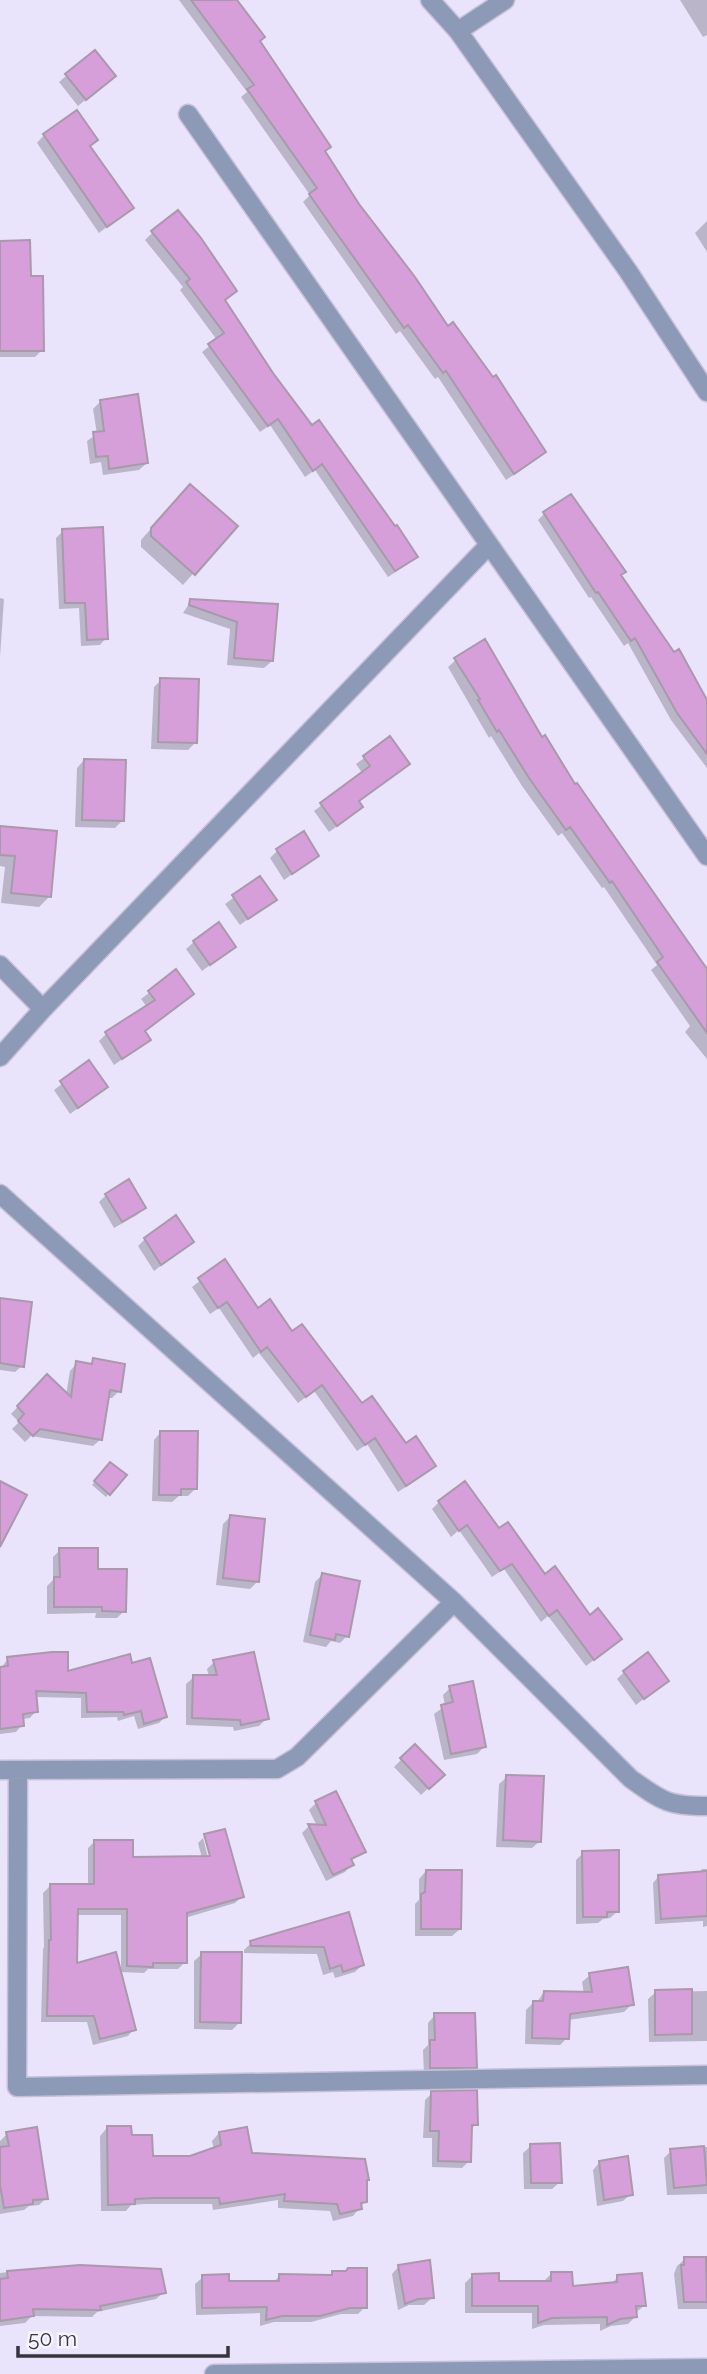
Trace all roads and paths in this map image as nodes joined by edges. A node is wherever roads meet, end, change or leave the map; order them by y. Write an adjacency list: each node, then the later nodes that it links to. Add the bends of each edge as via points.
1 (430, 0): 3 (street)
2 (505, 0): 3 (street)
3 (458, 31): 5 (street, via 628,271)
4 (188, 114): 6 (street)
5 (707, 392)
6 (489, 545): 7 (street); 9 (street)
7 (707, 856)
8 (0, 965): 9 (street)
9 (43, 1009): 10 (street)
10 (0, 1058)
11 (0, 1194): 12 (street)
12 (453, 1602): 13 (street, via 297,1758 277,1769); 14 (street, via 631,1779 678,1806)
13 (9, 1770): 16 (street)
14 (707, 1805)
15 (707, 2075): 16 (street)
16 (8, 2087)
17 (707, 2368): 18 (street)
18 (628, 2372): 19 (street)
19 (214, 2374)

